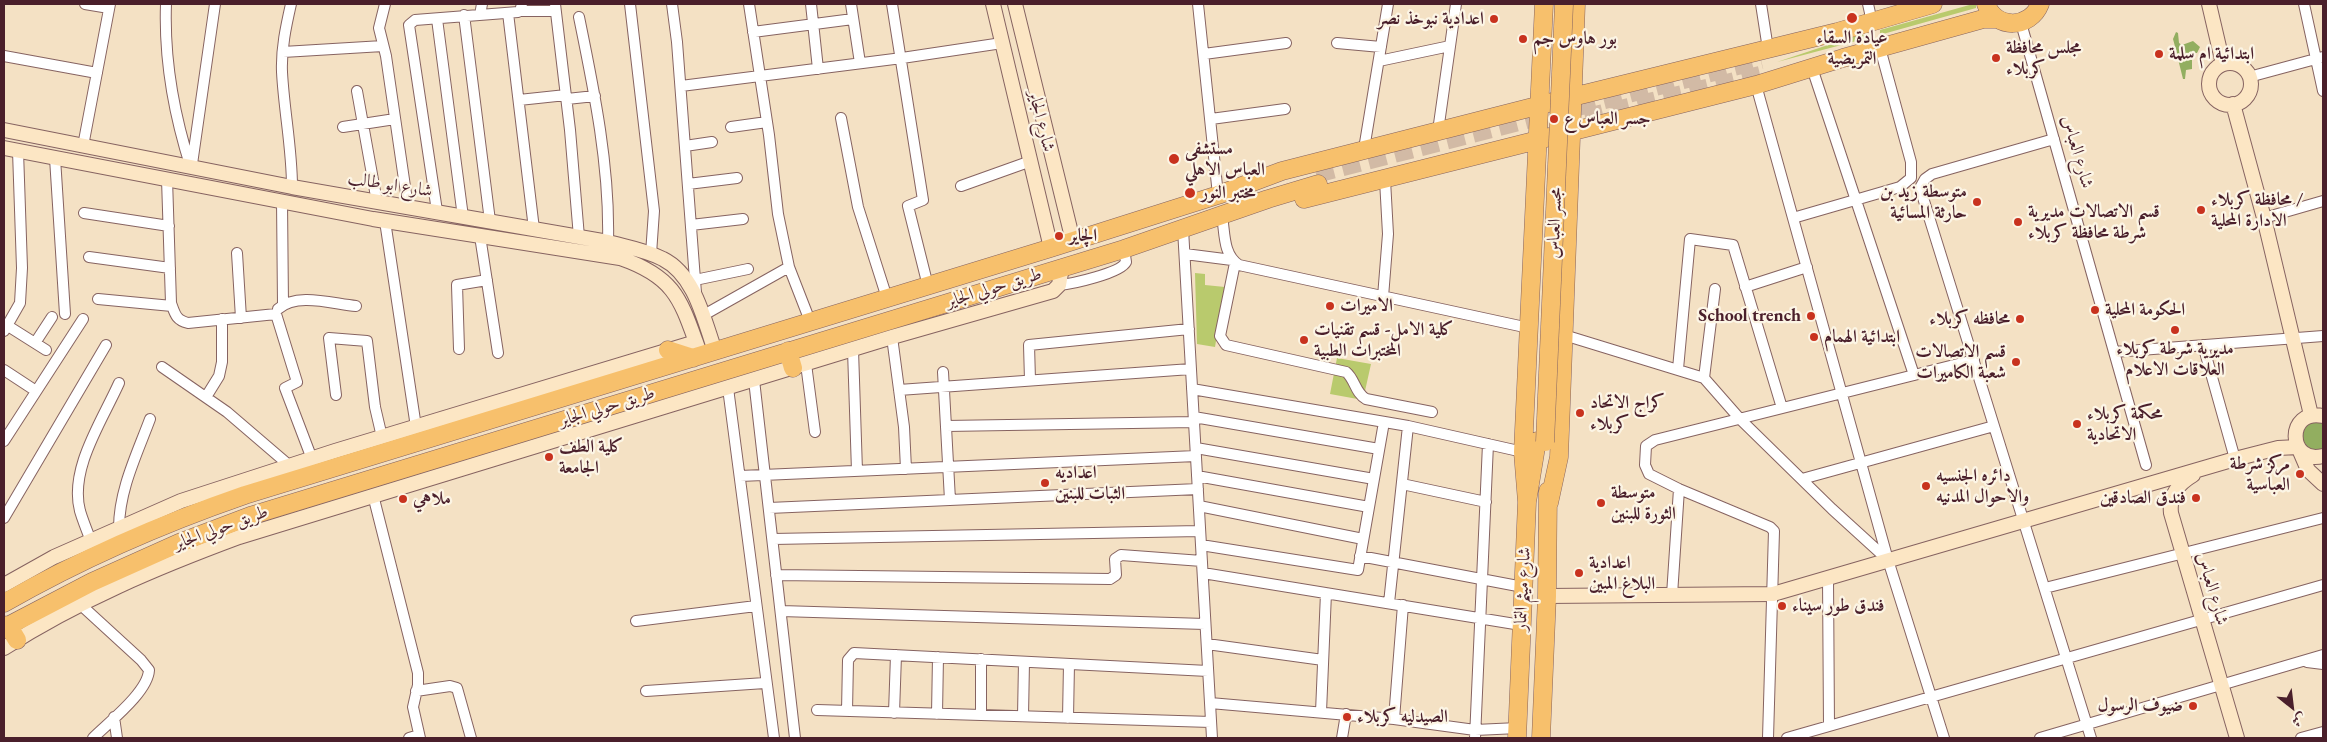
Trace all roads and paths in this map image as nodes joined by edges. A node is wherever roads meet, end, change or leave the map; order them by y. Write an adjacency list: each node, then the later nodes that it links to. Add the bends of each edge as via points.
1 (85, 4): 28 (street)
2 (166, 4): 102 (street, via 165,36 179,129)
3 (215, 4): 102 (street)
4 (291, 4): 50 (street)
5 (385, 4): 46 (street, via 379,28)
6 (482, 4): 34 (street)
7 (630, 4): 137 (street, via 654,211)
8 (672, 4): 67 (street)
9 (749, 4): 42 (street)
10 (811, 4): 39 (street)
11 (851, 4): 37 (street)
12 (892, 4): 53 (street)
13 (993, 4): 43 (main road, شارع الجاير)
14 (1015, 4): 133 (main road, شارع الجاير)
15 (1198, 4): 51 (street)
16 (1388, 4): 48 (street)
17 (1456, 4): 47 (street)
18 (1544, 4): 66 (highway)
19 (1555, 4): 220 (highway, مجسر العباس)
20 (1564, 4): 220 (highway, مجسر العباس, bridge)
21 (1576, 4): 64 (highway)
22 (1761, 4): 59 (street)
23 (1868, 4): 40 (street)
24 (1933, 4): 40 (highway)
25 (1986, 4): 38 (highway)
26 (2209, 4): 58 (main road)
27 (2304, 4): 55 (street)
28 (109, 6): 62 (street)
29 (2041, 6): 41 (highway)
30 (521, 7): 31 (street); 32 (street)
31 (555, 7): 71 (street)
32 (508, 13): 34 (street); 74 (street)
33 (464, 15): 34 (street); 36 (street); 126 (street)
34 (480, 15)
35 (579, 17): 72 (street)
36 (437, 19): 118 (street, via 415,20 409,25); 120 (street)
37 (853, 19): 39 (street); 57 (street)
38 (1997, 19): 41 (highway, via 2004,23); 49 (highway, via 1983,19)
39 (812, 23): 42 (street); 61 (street)
40 (1870, 23): 49 (highway, via 1876,34); 59 (highway, via 1837,32)
41 (2021, 23): 90 (street, شارع العباس)
42 (753, 32): 63 (street)
43 (1002, 43): 53 (street); 100 (main road, شارع الجاير)
44 (1337, 43): 48 (street)
45 (1286, 44): 51 (street)
46 (384, 46): 50 (street); 80 (street)
47 (1450, 46): 56 (street); 88 (street)
48 (1381, 47): 56 (street)
49 (1877, 49): 54 (highway); 113 (street, via 1912,162 1912,174 1908,182 1900,186)
50 (283, 52): 110 (street)
51 (1204, 54): 81 (street)
52 (4, 56): 62 (street)
53 (902, 58): 57 (street); 148 (street, via 923,200 908,206)
54 (1843, 58): 59 (highway); 60 (highway)
55 (2320, 58): 65 (street); 70 (street)
56 (1379, 61): 96 (street)
57 (860, 63): 61 (street)
58 (2223, 64): 65 (main road, via 2240,66); 75 (main road, via 2210,77 2210,89 2216,99)
59 (1762, 67): 60 (highway); 69 (highway); 84 (highway); 122 (street)
60 (1812, 68): 113 (street)
61 (818, 69): 63 (street)
62 (97, 73): 93 (street)
63 (760, 76): 67 (street); 82 (street)
64 (1573, 77): 69 (highway, via 1581,88); 73 (highway)
65 (2249, 77): 75 (main road, via 2247,95)
66 (1540, 80): 76 (highway); 78 (highway, via 1533,98)
67 (681, 86): 94 (street)
68 (357, 90): 83 (street)
69 (1598, 90): 73 (highway)
70 (2323, 91)
71 (566, 96): 72 (street); 74 (street); 132 (street)
72 (595, 96): 134 (street, via 608,212)
73 (1572, 96): 76 (highway); 89 (highway)
74 (519, 100): 129 (street)
75 (2233, 104): 123 (main road)
76 (1539, 105): 78 (highway); 92 (highway)
77 (1286, 108): 81 (street)
78 (1512, 112): 88 (highway)
79 (842, 118): 152 (street, via 858,207)
80 (395, 119): 83 (street); 117 (street)
81 (1210, 119): 112 (street)
82 (767, 122): 86 (street); 141 (street, via 778,214)
83 (363, 124): 85 (street); 116 (street)
84 (1606, 124): 89 (highway); 101 (highway, via 1578,146)
85 (343, 127)
86 (730, 127)
87 (4, 130): 93 (main road, شارع ابو طالب)
88 (1438, 131): 96 (highway)
89 (1571, 133): 92 (highway); 101 (highway)
90 (2054, 139): 183 (street, شارع العباس); 185 (street, via 1932,174 1921,185)
91 (712, 142): 94 (street)
92 (1538, 142): 97 (highway); 103 (highway)
93 (83, 146): 102 (main road, شارع ابو طالب)
94 (685, 146): 108 (street)
95 (4, 148): 98 (main road, شارع ابو طالب)
96 (1364, 149): 112 (highway, via 1282,171)
97 (1509, 149): 103 (highway, via 1519,150 1528,156); 107 (highway)
98 (18, 151): 99 (main road, شارع ابو طالب); 168 (street, via 20,303)
99 (55, 158): 106 (main road, شارع ابو طالب); 158 (street)
100 (1031, 161): 109 (street); 135 (main road, شارع الجاير)
101 (1570, 167): 170 (highway)
102 (191, 168): 104 (main road, شارع ابو طالب)
103 (1536, 173): 167 (highway)
104 (240, 177): 110 (main road, شارع ابو طالب); 111 (main road)
105 (737, 178): 108 (street)
106 (167, 180): 111 (main road, شارع ابو طالب); 128 (street)
107 (1385, 180): 121 (highway); 151 (street, via 1388,234)
108 (688, 184): 127 (street)
109 (961, 186)
110 (292, 187): 116 (main road, شارع ابو طالب)
111 (238, 193): 114 (main road, شارع ابو طالب)
112 (1218, 194): 121 (highway, via 1317,179); 133 (highway, طريق حولي الجاير)
113 (1856, 199): 122 (street); 192 (street)
114 (282, 201): 125 (main road, شارع ابو طالب); 155 (street)
115 (2323, 201): 123 (street)
116 (376, 202): 117 (main road, شارع ابو طالب)
117 (408, 207): 118 (main road, شارع ابو طالب)
118 (437, 211): 120 (main road, شارع ابو طالب)
119 (84, 212): 128 (street)
120 (463, 216): 126 (main road, شارع ابو طالب)
121 (1222, 216): 130 (highway, طريق حولي الجاير); 140 (street, via 1227,249)
122 (1793, 218): 143 (street)
123 (2264, 218): 173 (main road)
124 (743, 219): 127 (street)
125 (385, 221): 131 (main road, شارع ابو طالب); 217 (street)
126 (490, 221): 129 (main road, شارع ابو طالب)
127 (691, 225): 147 (street)
128 (169, 226): 142 (street)
129 (534, 229): 132 (main road, شارع ابو طالب)
130 (1183, 229): 138 (street); 145 (highway, طريق حولي الجاير)
131 (480, 236): 146 (street); 166 (main road, شارع ابو طالب, via 620,258 639,265 670,287)
132 (579, 238): 134 (main road, شارع ابو طالب)
133 (1073, 241): 135 (highway, طريق حولي الجاير)
134 (608, 242): 137 (main road, شارع ابو طالب)
135 (1051, 248): 148 (highway, طريق حولي الجاير)
136 (236, 252): 161 (street)
137 (651, 254): 154 (main road, شارع ابو طالب, via 678,270)
138 (1185, 254): 140 (street); 169 (street)
139 (89, 257): 142 (street)
140 (1234, 261): 151 (street, via 1253,269); 206 (street, via 1220,336 1226,345 1346,372 1366,399)
141 (789, 267): 163 (street); 165 (street)
142 (170, 268): 156 (street)
143 (1807, 268): 149 (street); 202 (street)
144 (748, 269): 147 (street)
145 (1060, 276): 172 (main road, via 1053,290); 181 (highway, طريق حولي الجاير)
146 (487, 280): 177 (street, via 457,285); 184 (street)
147 (695, 280): 154 (street)
148 (928, 286): 152 (highway, طريق حولي الجاير)
149 (1745, 287): 189 (street, via 1733,245 1690,239); 205 (street)
150 (1715, 288): 193 (street)
151 (1383, 297): 167 (street)
152 (887, 298): 165 (highway, طريق حولي الجاير)
153 (98, 299): 156 (street)
154 (696, 302): 163 (main road, شارع ابو طالب)
155 (283, 305): 157 (street, via 301,300); 159 (street)
156 (172, 306): 164 (street, via 180,321)
157 (356, 306)
158 (65, 314)
159 (276, 314): 161 (street); 227 (street, via 296,382 285,388)
160 (52, 316): 174 (street)
161 (241, 318): 164 (street)
162 (83, 319): 201 (street)
163 (703, 319): 166 (main road, via 698,326); 182 (main road, شارع ابو طالب)
164 (222, 320): 204 (street, via 222,362 219,376)
165 (810, 321): 182 (highway, طريق حولي الجاير)
166 (690, 327): 182 (main road, شارع ابو طالب)
167 (1528, 328): 225 (highway)
168 (6, 329): 174 (street)
169 (1189, 330): 188 (street); 195 (street, via 1029,345)
170 (1564, 334): 189 (street); 250 (highway, via 1559,457)
171 (2323, 336): 173 (street)
172 (892, 337): 180 (main road); 200 (street)
173 (2292, 338): 176 (street); 208 (main road)
174 (35, 343): 178 (street)
175 (106, 344): 254 (street)
176 (2203, 345): 183 (street); 228 (street)
177 (459, 349)
178 (46, 350)
179 (668, 350): 182 (highway); 217 (main road)
180 (853, 350): 186 (main road); 235 (street)
181 (788, 351): 186 (highway); 207 (highway, طريق حولي الجاير)
182 (702, 352): 217 (highway, طريق حولي الجاير)
183 (2114, 352): 230 (street, شارع العباس)
184 (498, 353)
185 (1974, 360): 192 (street); 215 (street)
186 (800, 366): 194 (main road); 216 (street)
187 (162, 367): 204 (street)
188 (1191, 369): 195 (street); 199 (street)
189 (1678, 369): 193 (street)
190 (4, 370): 201 (street)
191 (943, 372): 197 (street)
192 (1914, 375): 202 (street)
193 (1704, 378): 210 (street)
194 (754, 380): 198 (main road); 236 (street)
195 (1030, 380): 197 (street)
196 (119, 383): 261 (street, via 82,462 78,479 80,511)
197 (944, 386): 200 (street); 213 (street)
198 (728, 388): 207 (main road); 237 (street)
199 (1192, 389): 211 (street); 212 (street)
200 (900, 390): 234 (street)
201 (36, 391): 219 (street)
202 (1842, 393): 205 (street); 229 (street)
203 (336, 395): 218 (street, via 329,338 367,342)
204 (206, 398): 231 (street)
205 (1782, 408): 210 (street)
206 (1432, 412)
207 (612, 414): 245 (main road); 246 (highway, طريق حولي الجاير)
208 (2317, 416): 222 (main road, via 2302,420 2297,428 2295,438)
209 (150, 418): 258 (street, via 124,491 119,512)
210 (1740, 418): 240 (street); 244 (street, via 1655,440 1646,446 1645,465 1649,474)
211 (1194, 420): 213 (street); 223 (street); 224 (street)
212 (1384, 422): 214 (street); 223 (street)
213 (946, 426): 233 (street)
214 (1408, 426): 221 (street); 241 (street)
215 (1994, 426): 229 (street); 256 (street)
216 (815, 432)
217 (417, 434): 218 (main road); 258 (highway, طريق حولي الجاير, via 170,522)
218 (382, 437): 227 (main road)
219 (4, 441)
220 (1541, 442): 249 (highway, شارع ميثم التمار); 250 (highway, شارع ميثم التمار)
221 (1488, 444): 225 (street); 248 (street)
222 (2299, 448): 226 (main road, via 2308,456); 228 (main road, via 2278,448); 242 (main road, via 2306,467)
223 (1379, 449): 239 (street)
224 (1196, 452): 233 (street); 238 (street); 239 (street)
225 (1522, 452): 249 (highway)
226 (2323, 456)
227 (312, 458): 231 (main road)
228 (2235, 459): 232 (main road)
229 (1861, 463): 240 (street); 265 (street)
230 (2146, 465)
231 (290, 466): 258 (main road, via 181,501)
232 (2209, 466): 256 (main road); 263 (main road, شارع العباس, via 2188,478 2172,496 2171,513)
233 (948, 467): 234 (street); 247 (street)
234 (906, 469): 235 (street)
235 (857, 471): 236 (street)
236 (766, 475): 237 (street); 253 (street)
237 (740, 476): 286 (street)
238 (1197, 476): 243 (street); 252 (street)
239 (1374, 479): 252 (street)
240 (1802, 479): 265 (street)
241 (1402, 484): 248 (street); 268 (street)
242 (2323, 484)
243 (1198, 488): 247 (street); 251 (street)
244 (1679, 489): 280 (street, via 1770,527 1774,532); 281 (street)
245 (373, 495): 246 (main road); 309 (street, via 413,649 418,673)
246 (329, 500): 269 (highway, طريق حولي الجاير, via 228,524); 285 (main road, via 201,551)
247 (950, 500): 253 (street)
248 (1486, 502): 273 (street)
249 (1527, 502): 277 (highway, شارع ميثم التمار)
250 (1549, 503): 282 (highway, شارع ميثم التمار)
251 (1199, 506): 257 (street); 259 (street)
252 (1369, 507): 259 (street)
253 (769, 508): 260 (street)
254 (4, 518)
255 (2323, 518): 263 (street)
256 (2024, 521): 265 (main road); 278 (street)
257 (1200, 531): 260 (street); 262 (street)
258 (122, 535): 261 (main road); 266 (highway, طريق حولي الجاير); 269 (highway, via 124,554)
259 (1363, 539): 264 (street)
260 (773, 540): 271 (street)
261 (91, 541): 275 (main road)
262 (1201, 545): 264 (street, via 1358,570); 267 (street)
263 (2182, 554): 278 (street); 290 (main road, شارع العباس)
264 (1360, 556): 268 (street)
265 (1888, 560): 272 (main road); 311 (street)
266 (83, 561): 274 (highway, via 93,569); 283 (highway, طريق حولي الجاير)
267 (1202, 561): 270 (street); 271 (street, via 1121,555 1115,559 1116,575 1110,579)
268 (1393, 562): 273 (street); 284 (street)
269 (134, 563): 274 (highway, طريق حولي الجاير)
270 (1203, 573): 279 (street); 292 (street)
271 (776, 575): 288 (street)
272 (1828, 578): 280 (main road); 326 (street)
273 (1483, 579): 277 (street); 289 (street)
274 (92, 582): 294 (highway, طريق حولي الجاير)
275 (4, 585)
276 (2323, 585): 290 (street)
277 (1523, 587): 293 (highway, شارع ميثم التمار)
278 (2045, 588): 299 (street)
279 (1326, 593): 284 (street); 301 (street)
280 (1773, 594): 281 (main road); 339 (street)
281 (1672, 595): 282 (main road)
282 (1547, 596): 338 (highway, شارع ميثم التمار)
283 (4, 603)
284 (1389, 603): 287 (street)
285 (80, 605): 294 (main road); 321 (street, via 150,670 149,679)
286 (756, 606): 291 (street); 307 (street)
287 (1403, 606): 289 (street); 323 (street)
288 (781, 611): 292 (street); 335 (street)
289 (1481, 618): 293 (street); 329 (street)
290 (2202, 619): 299 (street); 308 (main road, شارع العباس)
291 (636, 621)
292 (1206, 624): 295 (street)
293 (1521, 625): 328 (highway, شارع ميثم التمار)
294 (8, 635)
295 (1207, 644): 301 (street); 306 (street)
296 (896, 655): 298 (street); 314 (street, via 854,653 848,660); 315 (street)
297 (2323, 655): 302 (street)
298 (938, 657): 300 (street); 317 (street)
299 (2066, 658): 311 (street); 325 (street)
300 (981, 659): 303 (street); 319 (street)
301 (1323, 660): 316 (street)
302 (2303, 661): 305 (street); 308 (street)
303 (1024, 662): 304 (street); 320 (street)
304 (1069, 664): 306 (street); 322 (street)
305 (2323, 664)
306 (1208, 671): 312 (street)
307 (765, 683): 310 (street); 334 (street)
308 (2221, 684): 325 (street); 344 (main road, شارع العباس)
309 (416, 691): 330 (street, via 412,707); 333 (street, via 450,686 457,688)
310 (646, 691)
311 (1931, 697): 326 (street); 341 (street)
312 (1210, 703): 316 (street); 324 (street)
313 (817, 710): 314 (street)
314 (847, 711): 315 (street)
315 (894, 712): 317 (street)
316 (1321, 712): 318 (street)
317 (937, 714): 319 (street)
318 (1346, 714): 323 (street); 337 (street)
319 (981, 715): 320 (street)
320 (1022, 716): 322 (street)
321 (114, 717): 331 (street); 332 (street)
322 (1068, 718): 324 (street)
323 (1394, 719): 329 (street)
324 (1211, 722): 336 (street)
325 (2087, 725): 342 (street); 343 (street)
326 (1828, 726): 340 (street)
327 (2323, 732): 345 (street)
328 (1517, 733): 329 (street)
329 (1475, 734)
330 (416, 737)
331 (93, 738)
332 (117, 738)
333 (471, 738)
334 (774, 738)
335 (795, 738)
336 (1212, 738)
337 (1342, 738)
338 (1541, 738)
339 (1768, 738)
340 (1788, 738)
341 (1944, 738)
342 (2040, 738)
343 (2091, 738)
344 (2237, 738)
345 (2301, 738)

